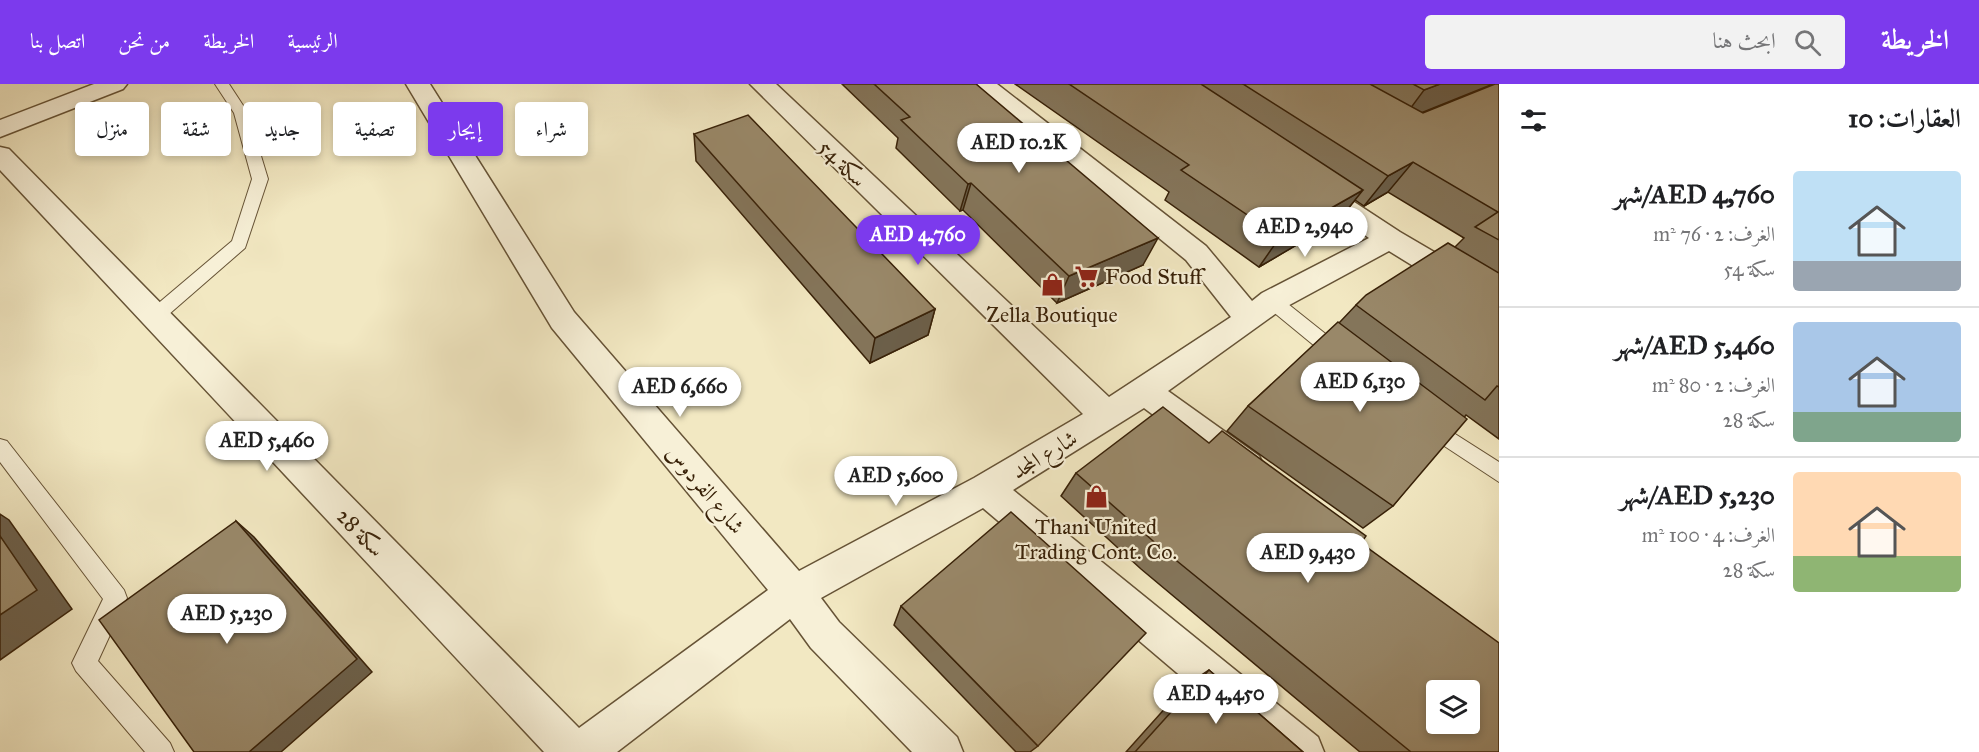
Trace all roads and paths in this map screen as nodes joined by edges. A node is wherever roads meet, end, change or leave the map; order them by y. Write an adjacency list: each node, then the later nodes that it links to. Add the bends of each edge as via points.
1 (115, 84): 6 (street)
2 (222, 84): 12 (lane, via 241,113 260,179 239,244)
3 (418, 84): 21 (street, شارع الفردوس, via 563,320)
4 (762, 84): 16 (street, سكة 54)
5 (982, 84): 11 (street, via 1196,253)
6 (0, 129)
7 (0, 155): 12 (street, سكة 28)
8 (1290, 172): 9 (street)
9 (1389, 239): 10 (street); 11 (street, شارع المجد)
10 (1499, 304)
11 (1261, 310): 13 (lane); 14 (street, شارع المجد)
12 (154, 317): 23 (street, سكة 28)
13 (1356, 368)
14 (1144, 391): 16 (street, شارع المجد); 19 (street)
15 (1412, 413): 18 (lane)
16 (1107, 416): 20 (street, شارع المجد)
17 (0, 447): 22 (lane, via 116,598 84,663)
18 (1499, 473)
19 (1269, 483)
20 (986, 489): 21 (street, شارع المجد); 26 (street)
21 (794, 593): 24 (street, شارع المجد); 25 (street, شارع الفردوس, via 825,635)
22 (160, 752)
23 (573, 752)
24 (582, 752)
25 (942, 752)
26 (1303, 752)

